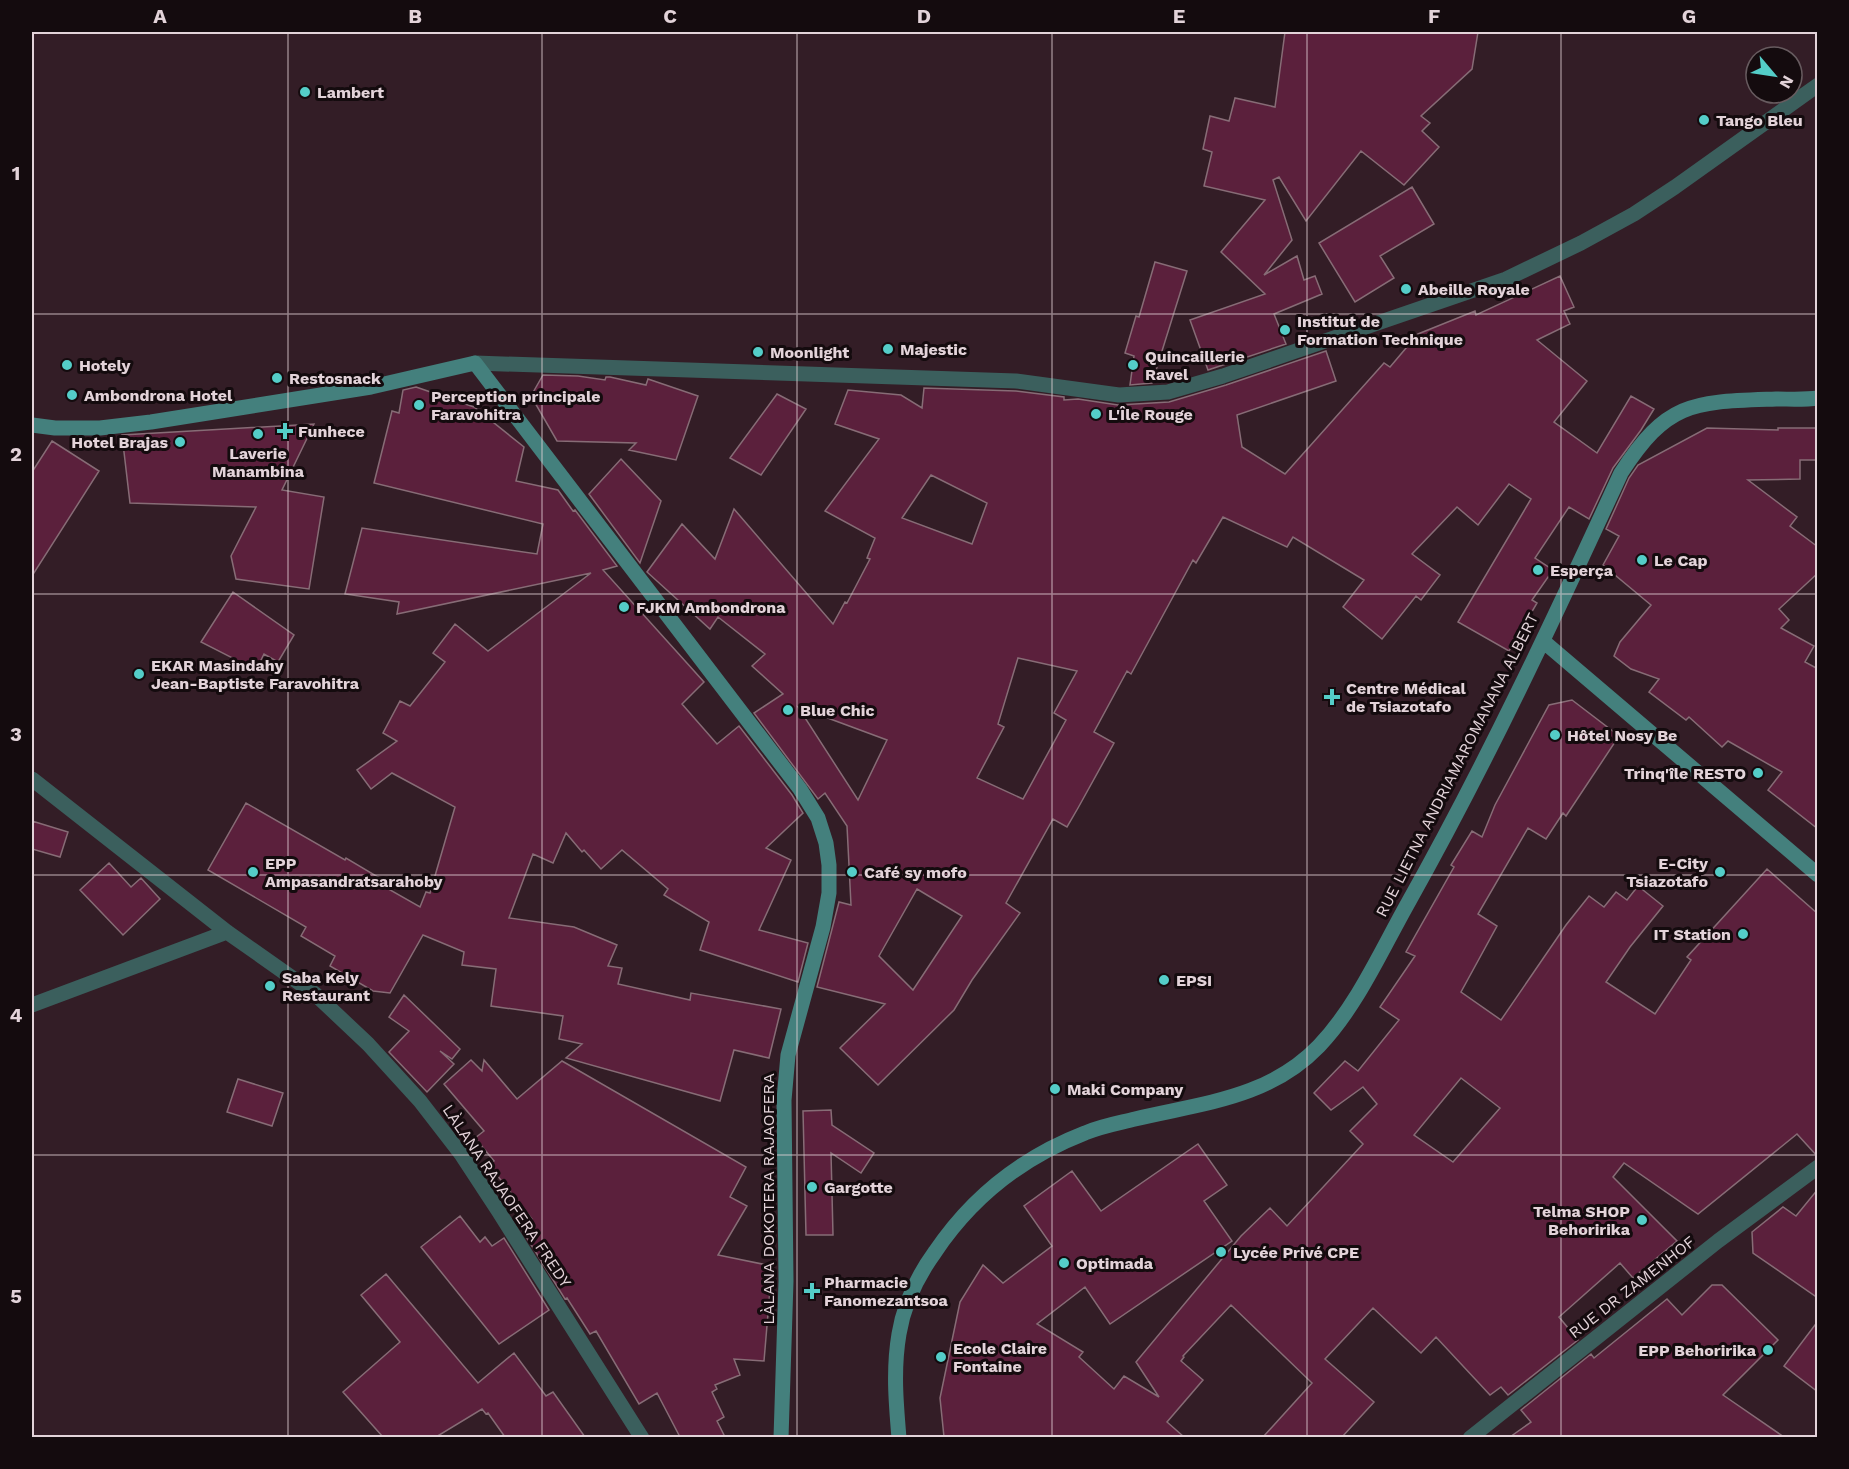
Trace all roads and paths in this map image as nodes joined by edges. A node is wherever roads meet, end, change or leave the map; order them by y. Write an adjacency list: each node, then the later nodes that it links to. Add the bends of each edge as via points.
1 (1818, 85): 2 (street, via 1634,214 1506,279 1168,392 1119,395 1016,381)
2 (475, 363): 4 (street, via 371,387 151,422 100,428); 12 (street, LÀLANA DOKOTERA RAJAOFERA, via 800,789 818,818 826,843 829,893 824,927 788,1055 784,1100 786,1281)
3 (1818, 398): 5 (street, RUE LIETNA ANDRIAMAROMANANA ALBERT, via 1719,401 1692,406 1656,427 1621,473)
4 (32, 426)
5 (1544, 641): 7 (street); 13 (street, RUE LIETNA ANDRIAMAROMANANA ALBERT, via 1441,844 1355,997 1318,1047 1268,1084 1232,1098 1087,1132 1046,1151 981,1196 952,1227 909,1295 899,1333 895,1380)
6 (32, 780): 8 (street, LÀLANA RAJAOFERA FREDY)
7 (1818, 875)
8 (227, 932): 9 (street); 11 (street, LÀLANA RAJAOFERA FREDY, via 315,994 420,1101 500,1212)
9 (32, 1005)
10 (1818, 1167): 14 (street, RUE DR ZAMENHOF)
11 (642, 1437)
12 (781, 1437)
13 (899, 1437)
14 (1470, 1437)

